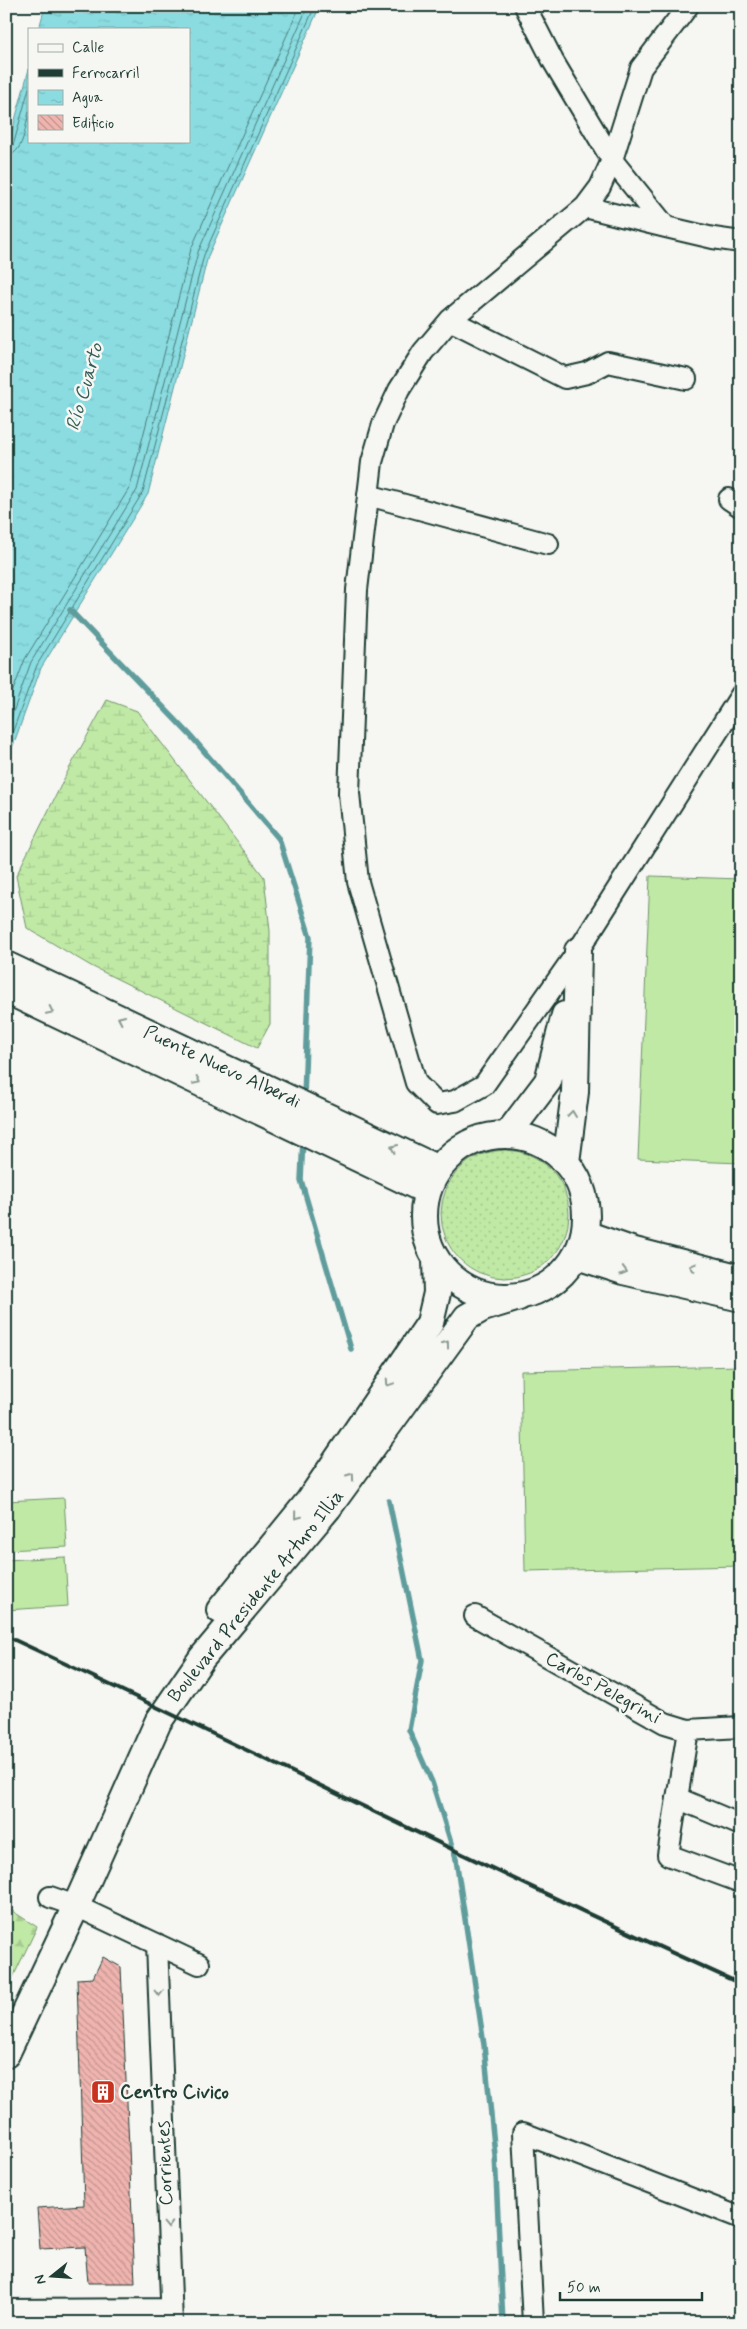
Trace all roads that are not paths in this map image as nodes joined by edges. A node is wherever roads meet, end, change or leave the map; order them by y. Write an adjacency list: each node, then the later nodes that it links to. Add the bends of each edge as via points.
1 (525, 6): 3 (street, via 552,61)
2 (688, 6): 3 (street, via 641,68)
3 (612, 160): 4 (street, via 600,187); 5 (street)
4 (585, 207): 5 (street); 7 (street)
5 (666, 227): 6 (street)
6 (741, 242)
7 (450, 320): 8 (street, via 565,378 608,362); 9 (street, via 423,352 399,390 383,424 372,462)
8 (686, 379)
9 (368, 495): 10 (street); 12 (street, via 357,590 349,793 358,882 416,1083 437,1104 455,1101 484,1085)
10 (548, 544)
11 (741, 695): 12 (street)
12 (578, 951): 15 (main road, via 548,1081); 16 (main road, one-way to 12, via 575,1092)
13 (6, 965): 17 (main road, Puente Nuevo Alberdi, one-way to 13)
14 (6, 990): 17 (main road, Puente Nuevo Alberdi, one-way to 17)
15 (507, 1135): 16 (main road, via 529,1138); 17 (main road, via 480,1138 456,1151)
16 (566, 1162): 18 (main road, via 584,1197 587,1217)
17 (432, 1180): 19 (main road, via 424,1212 426,1237)
18 (581, 1245): 20 (main road, one-way to 18, via 631,1250); 21 (main road, via 563,1274 543,1289); 22 (main road, one-way to 22, via 624,1271)
19 (436, 1260): 21 (main road, via 458,1283 487,1296); 29 (main road, Boulevard Presidente Arturo Illia, one-way to 29, via 437,1293 430,1323 309,1501 183,1656 146,1716)
20 (741, 1278)
21 (519, 1297): 29 (main road, Boulevard Presidente Arturo Illia, one-way to 21, via 179,1688 328,1508 467,1317)
22 (741, 1298)
23 (475, 1616): 25 (street, Carlos Pelegrini, via 665,1723)
24 (741, 1727): 25 (street, Carlos Pelegrini)
25 (688, 1730): 26 (street)
26 (677, 1798): 27 (street); 28 (street, via 668,1855)
27 (741, 1825)
28 (741, 1882)
29 (63, 1901): 30 (street); 32 (main road, Boulevard Presidente Arturo Illia); 33 (main road, Boulevard Presidente Arturo Illia)
30 (157, 1944): 31 (street); 36 (street, Corrientes, one-way to 36)
31 (199, 1964)
32 (6, 2022)
33 (6, 2054)
34 (741, 2218): 37 (street, via 523,2133)
35 (6, 2310): 36 (street)
36 (172, 2316)
37 (533, 2323)

